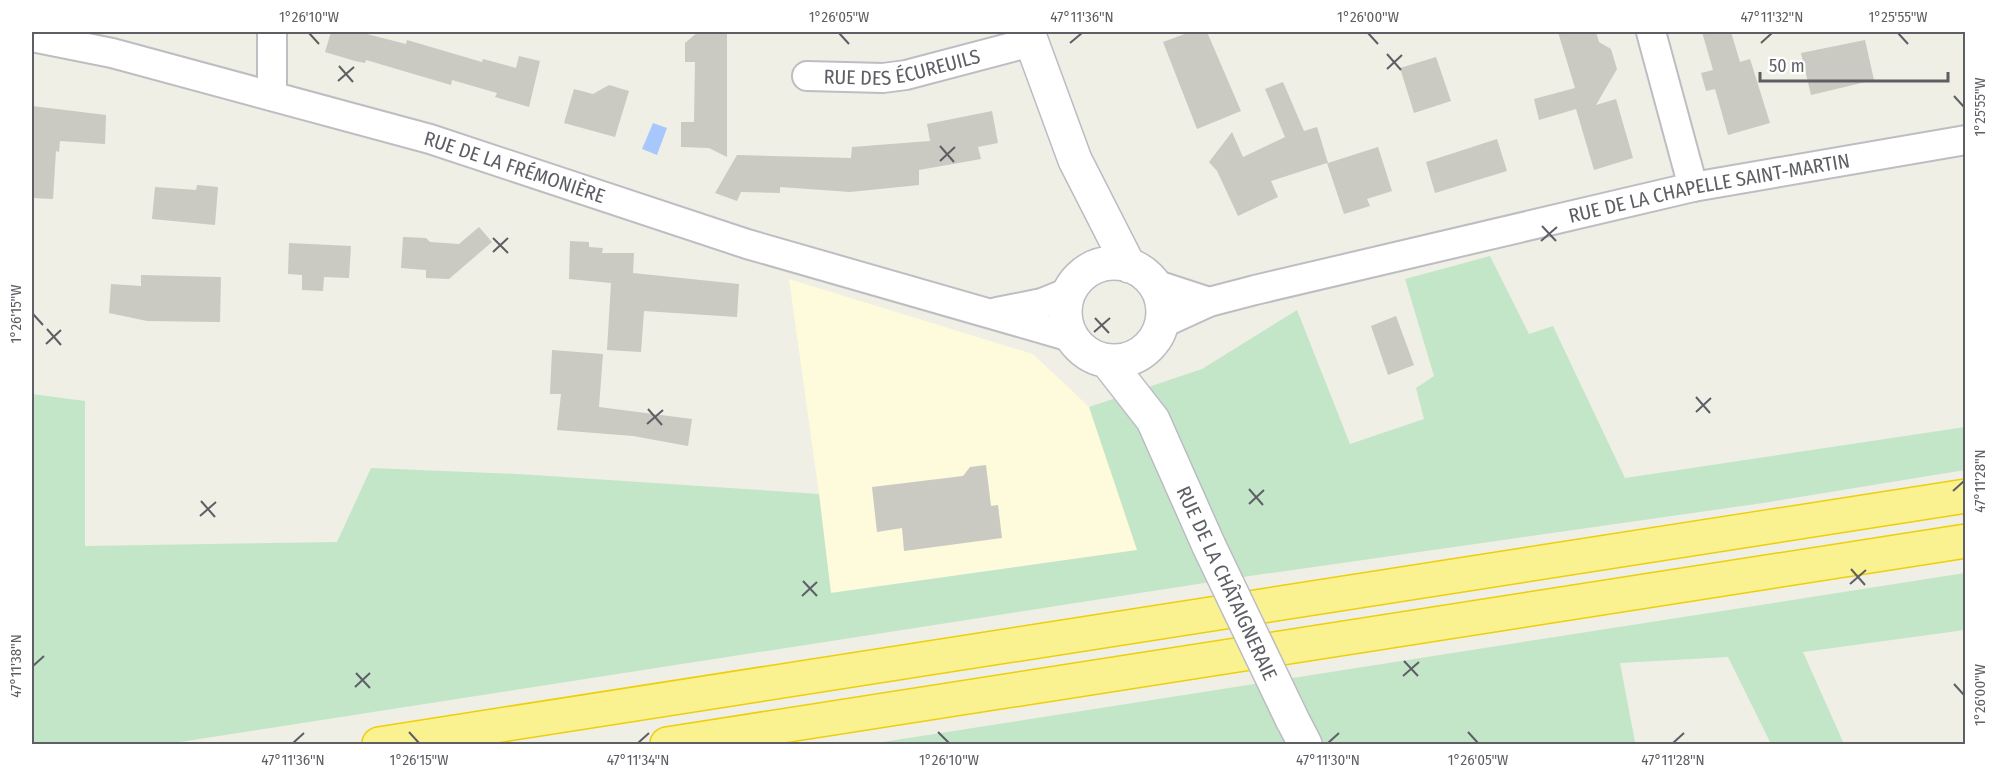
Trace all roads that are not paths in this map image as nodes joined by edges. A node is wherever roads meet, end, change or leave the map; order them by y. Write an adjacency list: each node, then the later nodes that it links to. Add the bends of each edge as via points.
1 (272, 32): 6 (street)
2 (1651, 32): 8 (street)
3 (32, 37): 6 (street, RUE DE LA FRÉMONIÈRE, via 112,52)
4 (1029, 37): 5 (street, RUE DES ÉCUREUILS, via 906,75); 9 (street, RUE DE LA CHÂTAIGNERAIE, via 1075,160)
5 (807, 76)
6 (272, 96): 14 (street, RUE DE LA FRÉMONIÈRE, via 430,140 747,244)
7 (1965, 140): 8 (street, RUE DE LA CHAPELLE SAINT-MARTIN)
8 (1693, 187): 13 (street, RUE DE LA CHAPELLE SAINT-MARTIN)
9 (1098, 208): 10 (street); 11 (street, RUE DE LA CHÂTAIGNERAIE)
10 (1091, 269): 11 (street, via 1116,263); 12 (street)
11 (1141, 275): 13 (street); 15 (street, RUE DE LA CHÂTAIGNERAIE, via 1160,296)
12 (1069, 292): 14 (street, RUE DE LA FRÉMONIÈRE, via 1042,303); 16 (street, via 1065,307)
13 (1209, 302): 15 (street, RUE DE LA CHAPELLE SAINT-MARTIN)
14 (992, 313): 16 (street, RUE DE LA FRÉMONIÈRE)
15 (1155, 335): 17 (street, via 1137,356); 18 (street, RUE DE LA CHÂTAIGNERAIE)
16 (1071, 337): 17 (street, RUE DE LA CHÂTAIGNERAIE, via 1093,357)
17 (1107, 361): 18 (street, RUE DE LA CHÂTAIGNERAIE)
18 (1154, 420): 21 (street, RUE DE LA CHÂTAIGNERAIE, bridge, via 1209,546)
19 (1965, 496): 22 (highway)
20 (1965, 541): 23 (highway)
21 (1299, 732)
22 (379, 744)
23 (667, 744)

